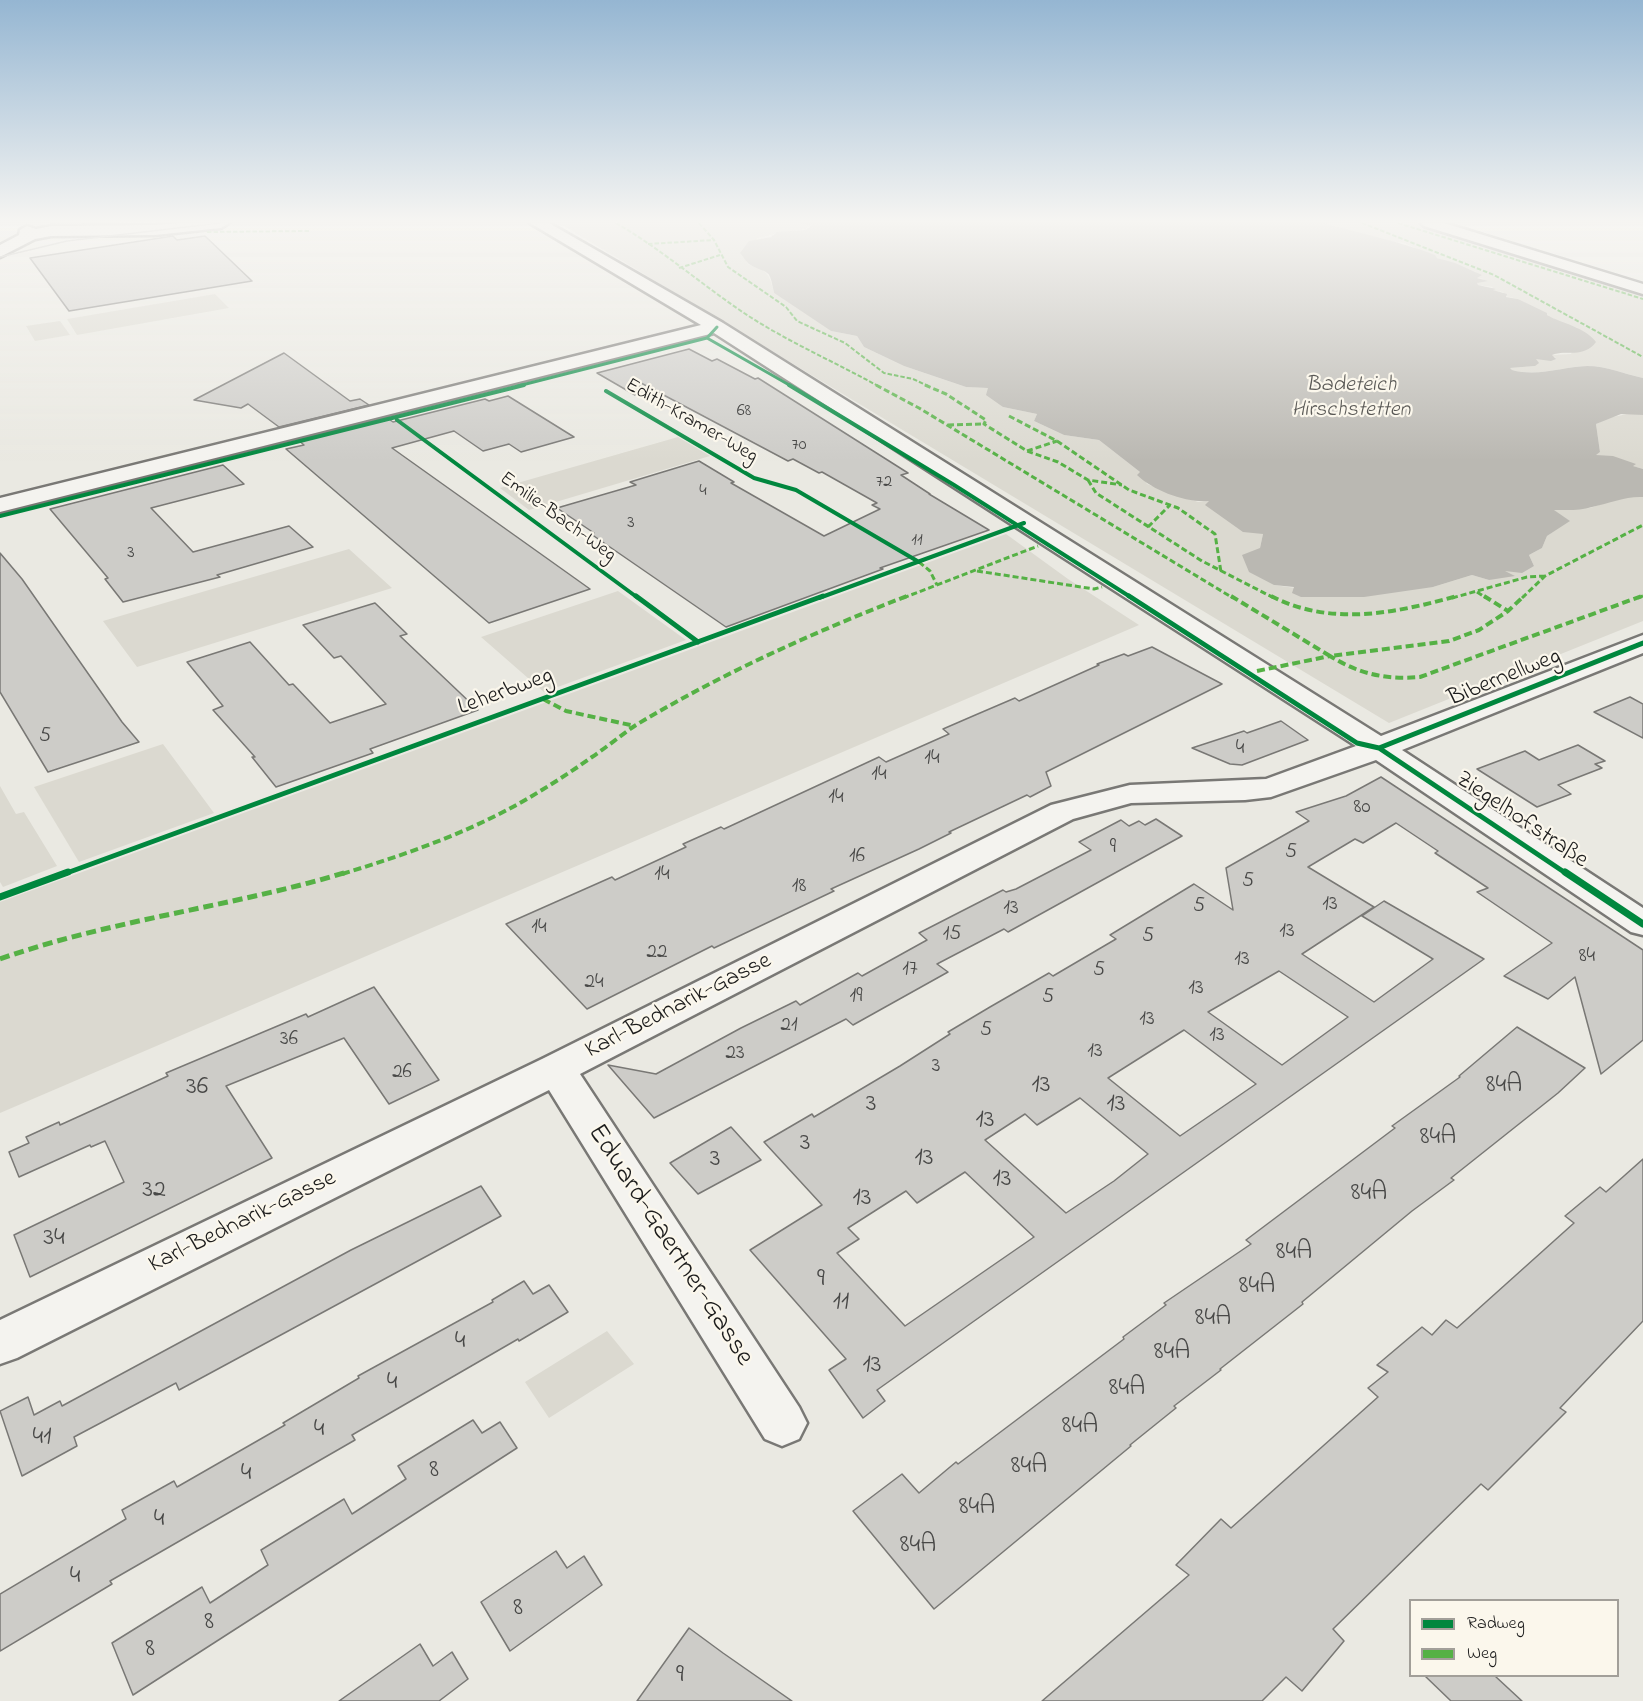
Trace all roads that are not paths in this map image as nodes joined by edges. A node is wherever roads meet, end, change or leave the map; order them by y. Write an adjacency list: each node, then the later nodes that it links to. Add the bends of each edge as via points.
1 (675, 302): 2 (street, Ziegelhofstraße)
2 (717, 327): 3 (street); 5 (street, Ziegelhofstraße)
3 (0, 505)
4 (1643, 643): 5 (street, Bibernellweg)
5 (1379, 748): 6 (street, Ziegelhofstraße); 7 (street, Karl-Bednarik-Gasse, via 1271,788 1130,794 1062,812)
6 (1643, 924)
7 (556, 1069): 8 (street, Karl-Bednarik-Gasse); 9 (street, Eduard-Gaertner-Gasse)
8 (0, 1343)
9 (782, 1423)

